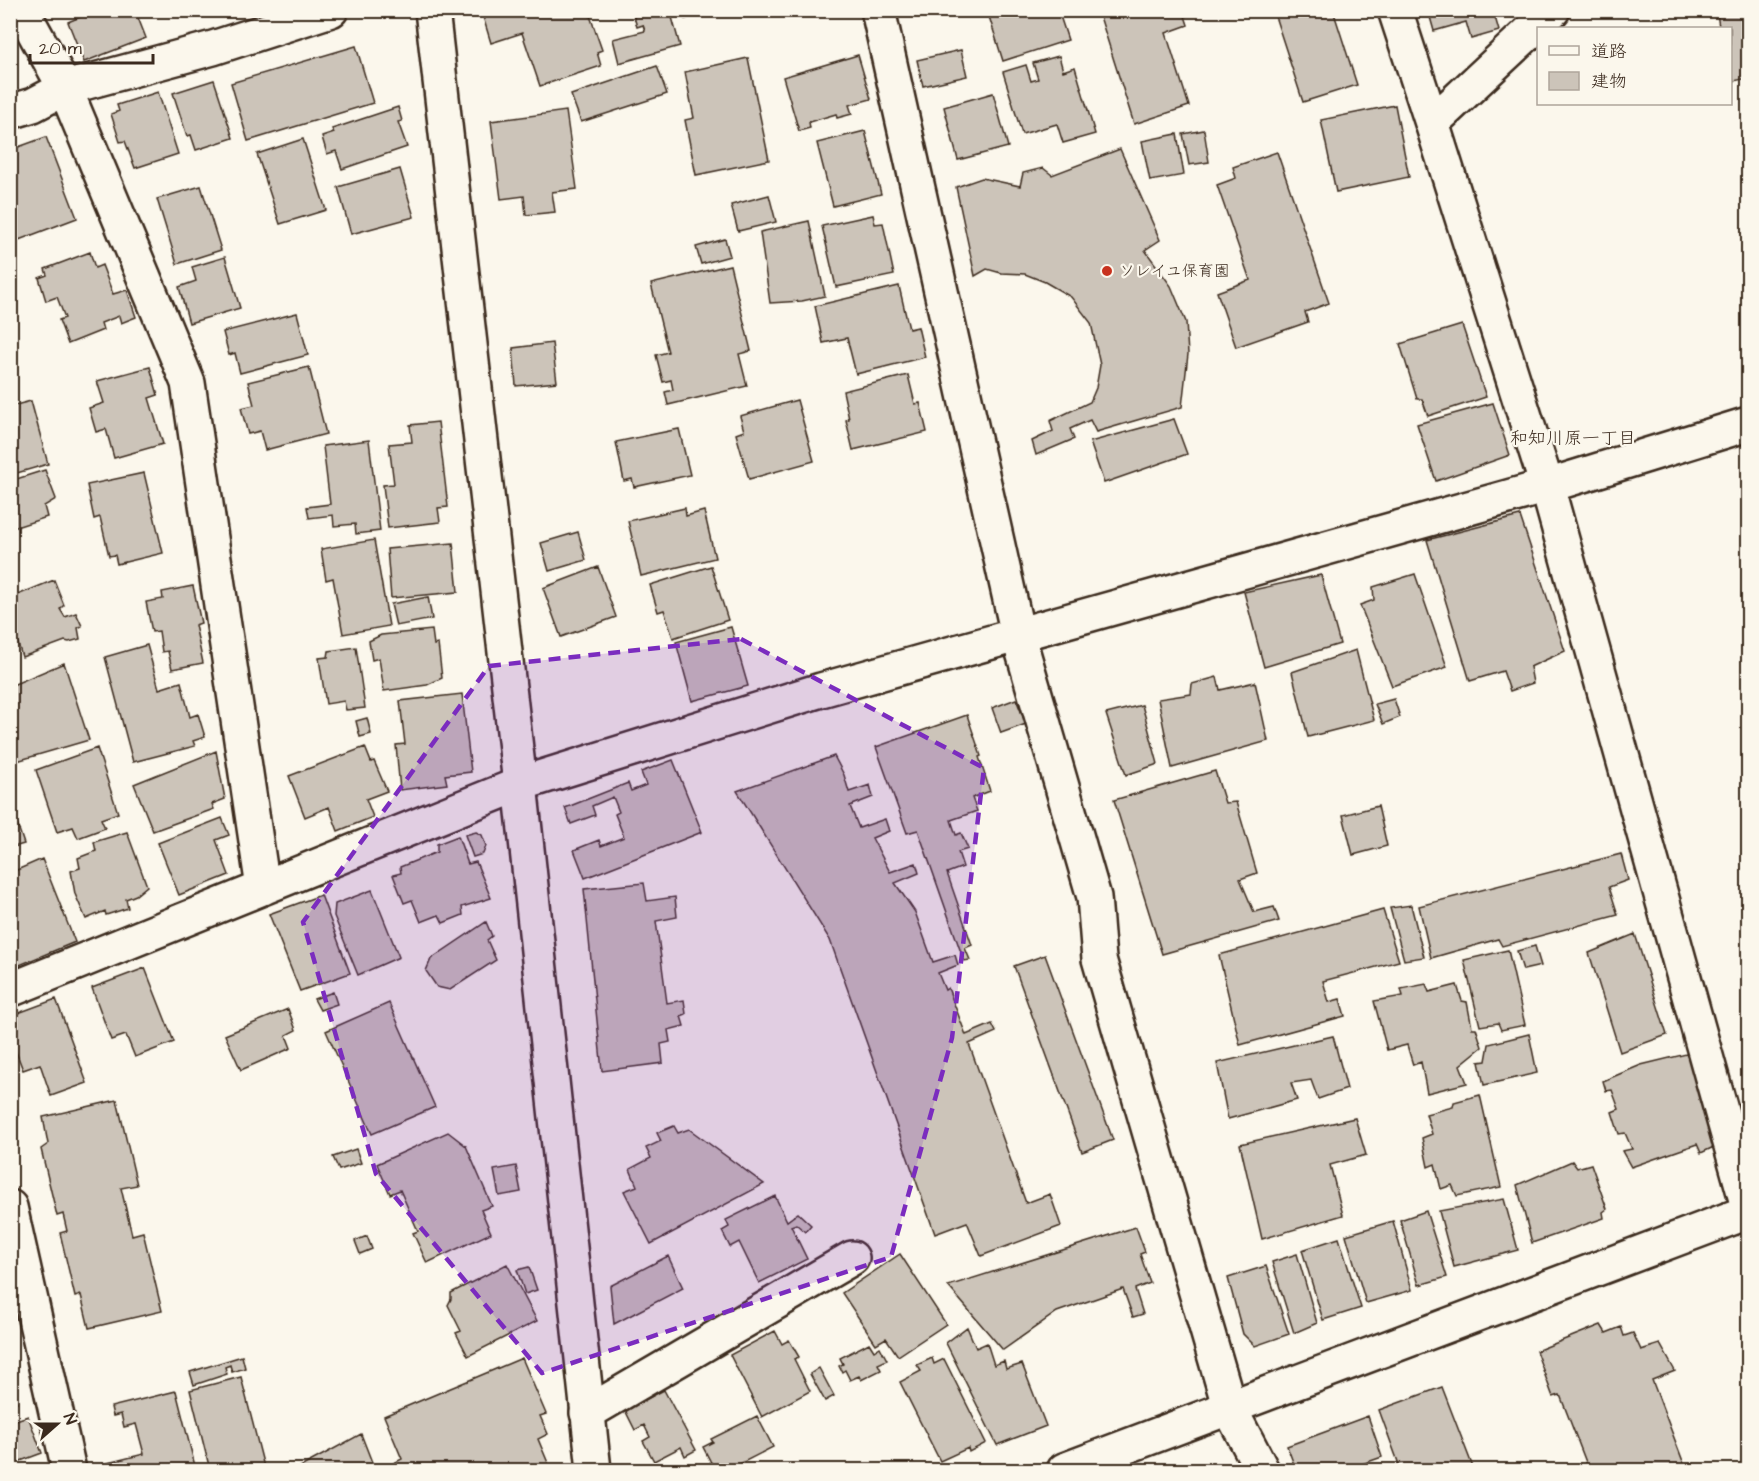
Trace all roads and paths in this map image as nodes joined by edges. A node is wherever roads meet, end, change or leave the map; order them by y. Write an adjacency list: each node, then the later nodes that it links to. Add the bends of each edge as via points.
1 (22, 10): 7 (street)
2 (331, 10): 7 (street, via 213,48)
3 (432, 10): 13 (street)
4 (878, 10): 12 (street)
5 (1395, 10): 9 (street)
6 (1553, 10): 9 (street)
7 (65, 88): 8 (street); 14 (street, via 188,383)
8 (10, 112)
9 (1432, 123): 11 (street)
10 (1749, 424): 11 (street)
11 (1547, 486): 12 (street); 17 (street)
12 (1018, 635): 13 (street, via 821,690); 20 (street, via 1094,897 1099,959)
13 (520, 784): 14 (street); 21 (street)
14 (263, 888): 15 (street)
15 (10, 990)
16 (10, 1207): 22 (street)
17 (1749, 1207)
18 (1749, 1212): 20 (street)
19 (852, 1258): 21 (street)
20 (1230, 1409): 24 (street); 25 (street)
21 (587, 1413): 23 (street)
22 (69, 1470)
23 (594, 1470)
24 (1064, 1470)
25 (1262, 1470)

